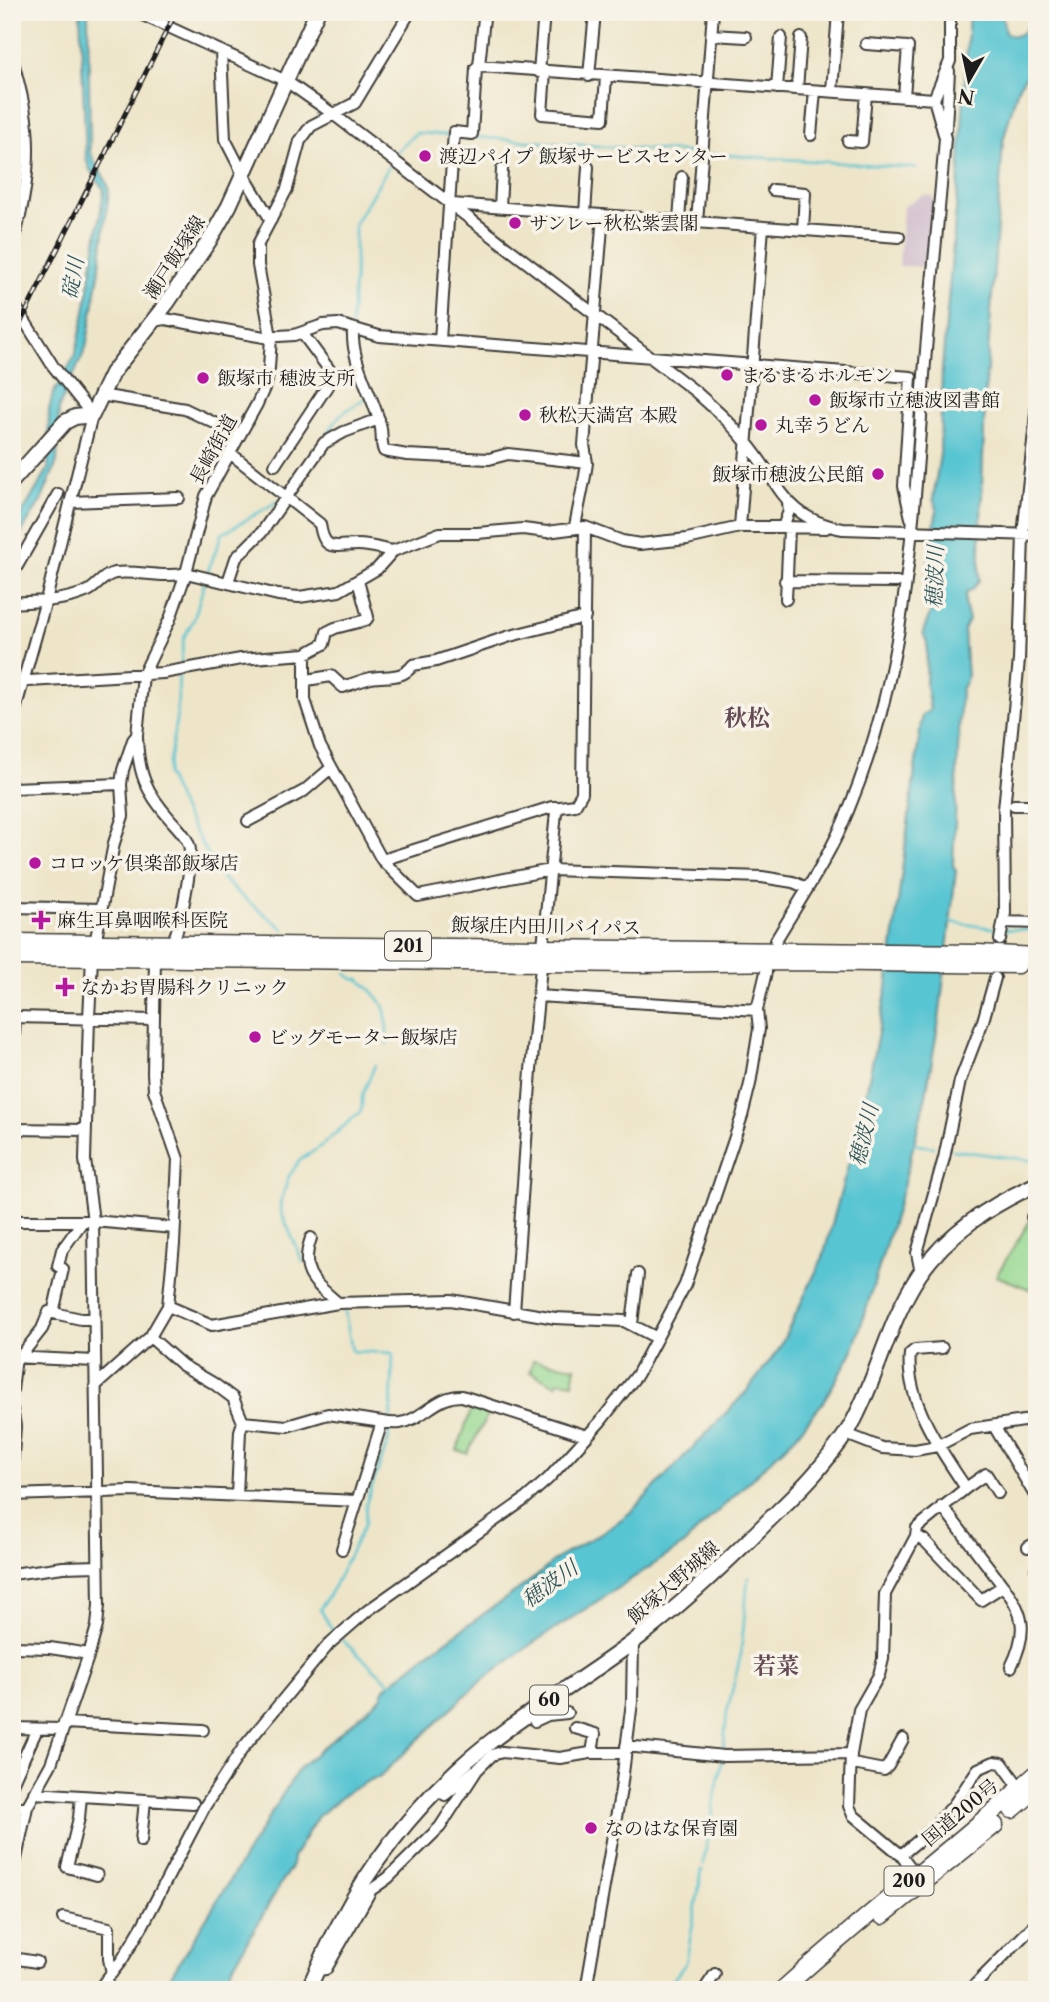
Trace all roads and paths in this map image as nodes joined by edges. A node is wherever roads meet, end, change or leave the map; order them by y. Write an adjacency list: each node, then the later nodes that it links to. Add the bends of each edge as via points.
1 (136, 12): 10 (street)
2 (317, 12): 23 (main road, 瀬戸飯塚線)
3 (410, 12): 32 (street, 長崎街道, via 355,103)
4 (479, 12): 19 (street, via 484,18)
5 (544, 12): 20 (street)
6 (595, 12): 21 (street)
7 (713, 12): 11 (street)
8 (838, 12): 28 (street)
9 (950, 12): 18 (street)
10 (160, 17): 16 (street)
11 (712, 35): 12 (street); 24 (street)
12 (746, 37)
13 (780, 37): 25 (street)
14 (801, 38): 26 (street)
15 (866, 44): 30 (street, via 908,47)
16 (221, 51): 23 (street); 38 (street, via 225,139)
17 (12, 58): 51 (street, via 27,128 28,164)
18 (950, 61): 31 (street); 34 (street)
19 (479, 66): 20 (street); 41 (street, via 472,134 454,132)
20 (542, 72): 21 (street); 22 (street, via 542,114 603,119)
21 (589, 76): 22 (street)
22 (606, 77): 24 (street)
23 (286, 81): 32 (street); 38 (main road, 瀬戸飯塚線)
24 (708, 83): 25 (street); 47 (street)
25 (777, 88): 26 (street)
26 (797, 89): 27 (street)
27 (815, 91): 28 (street); 33 (street)
28 (832, 91): 29 (street)
29 (866, 94): 30 (street); 35 (street, via 862,142)
30 (904, 96): 31 (street)
31 (934, 99): 34 (street)
32 (332, 114): 41 (street); 45 (street, 長崎街道, via 311,126 300,141 287,189)
33 (811, 135)
34 (945, 138): 83 (street)
35 (848, 141)
36 (588, 167): 43 (street)
37 (502, 169): 42 (street)
38 (243, 174): 45 (street); 53 (main road, 瀬戸飯塚線, via 209,241)
39 (682, 177): 46 (street)
40 (773, 190): 49 (street, via 805,193)
41 (450, 204): 42 (street); 54 (street); 60 (street)
42 (500, 208): 43 (street)
43 (584, 214): 44 (street)
44 (603, 215): 46 (street); 54 (street)
45 (271, 220): 59 (street, 長崎街道, via 257,253)
46 (679, 221): 47 (street)
47 (698, 222): 48 (street)
48 (764, 227): 49 (street); 63 (street)
49 (803, 230): 50 (street)
50 (899, 237)
51 (12, 247)
52 (12, 301): 66 (street, via 53,366)
53 (167, 303): 55 (main road, 瀬戸飯塚線); 56 (street)
54 (594, 314): 61 (street); 62 (street)
55 (153, 321): 56 (street); 64 (main road, 瀬戸飯塚線)
56 (190, 323): 59 (street)
57 (353, 330): 58 (street, via 332,324); 60 (street); 67 (street, via 355,350)
58 (302, 333): 59 (street); 72 (street, via 334,376)
59 (271, 337): 68 (street, 長崎街道, via 266,384)
60 (440, 340): 61 (street)
61 (591, 351): 62 (street); 71 (street, via 584,445)
62 (650, 357): 63 (street); 69 (street, via 696,392)
63 (753, 365): 69 (street); 83 (street, via 911,377 904,486)
64 (100, 396): 66 (main road, 瀬戸飯塚線); 68 (street, via 185,410)
65 (1037, 404): 85 (street)
66 (92, 415): 73 (main road, via 65,422); 77 (street)
67 (379, 419): 71 (street, via 384,451 489,459 508,454); 75 (street, via 324,443)
68 (240, 435): 70 (street, 長崎街道)
69 (748, 443): 78 (street); 80 (street)
70 (230, 453): 75 (street); 87 (street, 長崎街道, via 206,496)
71 (587, 463): 79 (street)
72 (275, 465)
73 (12, 481)
74 (58, 494): 88 (street)
75 (286, 497): 86 (street, via 320,524 326,544); 91 (street, via 262,532 236,558)
76 (180, 498): 77 (street)
77 (71, 502): 94 (street)
78 (788, 503): 81 (street); 82 (street, via 808,518)
79 (580, 526): 80 (street, via 640,544); 86 (street, via 547,532 440,533); 96 (street)
80 (740, 527): 81 (street)
81 (786, 528): 82 (street); 90 (street)
82 (843, 528): 83 (street)
83 (915, 529): 85 (street); 112 (street, via 898,642 878,726 848,812)
84 (1037, 535): 85 (street)
85 (1023, 536): 115 (street, via 1019,660 1004,808 1002,930)
86 (393, 551): 89 (street, via 383,564)
87 (186, 573): 91 (street); 94 (street, via 112,573 90,590); 98 (street, 長崎街道)
88 (12, 575)
89 (358, 580): 91 (street, via 339,591 299,597); 97 (street, via 366,620 327,632 324,644)
90 (785, 581): 92 (street); 93 (street)
91 (228, 582)
92 (897, 582)
93 (786, 599)
94 (46, 600): 95 (street); 100 (street)
95 (12, 603)
96 (584, 617): 99 (street, via 413,665 386,679 343,687 331,676); 108 (street, via 582,793 575,805)
97 (305, 654): 98 (street); 99 (street)
98 (143, 675): 100 (street); 102 (street, 長崎街道)
99 (307, 680): 103 (street, via 309,717)
100 (17, 682): 101 (street)
101 (12, 721)
102 (137, 735): 104 (street, 長崎街道); 118 (street, via 144,784 189,846 188,881)
103 (331, 768): 109 (street, via 304,792); 110 (street)
104 (121, 784): 105 (street); 114 (street, 長崎街道, via 123,816)
105 (12, 788)
106 (1014, 805): 107 (street)
107 (1037, 805)
108 (560, 807): 110 (street); 111 (street)
109 (248, 821)
110 (382, 860): 111 (street, via 418,896)
111 (550, 870): 112 (street, via 762,877); 121 (street)
112 (807, 888): 116 (street)
113 (12, 907): 114 (street)
114 (101, 909): 120 (street, 長崎街道)
115 (1037, 923)
116 (776, 940)
117 (12, 942): 120 (highway, 飯塚庄内田川バイパス / 201)
118 (171, 945): 120 (highway, 飯塚庄内田川バイパス / 201); 121 (highway, 飯塚庄内田川バイパス / 201); 124 (street)
119 (1037, 950): 125 (highway)
120 (94, 951): 123 (highway, 飯塚庄内田川バイパス / 201); 124 (highway, 飯塚庄内田川バイパス / 201); 131 (street, 長崎街道)
121 (541, 954): 124 (highway, 飯塚庄内田川バイパス / 201); 125 (highway, 飯塚庄内田川バイパス / 201); 129 (street)
122 (1037, 956): 125 (highway, 飯塚庄内田川バイパス / 201)
123 (12, 957)
124 (155, 959): 132 (street)
125 (978, 959): 126 (highway, 飯塚庄内田川バイパス / 201)
126 (1037, 965)
127 (766, 972): 130 (street)
128 (995, 978): 141 (street, via 960,1081 917,1254)
129 (538, 996): 130 (street); 145 (street)
130 (757, 1010): 150 (street, via 759,1029 742,1116 685,1285)
131 (89, 1018): 132 (street); 133 (street, via 15,1017); 135 (street, 長崎街道)
132 (153, 1020): 139 (street, via 154,1090 178,1159)
133 (12, 1074)
134 (12, 1129): 135 (street)
135 (86, 1130): 138 (street, 長崎街道)
136 (1037, 1184): 141 (main road, 飯塚大野城線 / 60, via 973,1219)
137 (12, 1221): 138 (street)
138 (88, 1222): 139 (street); 146 (street, via 59,1255 58,1266 63,1269); 147 (street, 長崎街道)
139 (174, 1228): 144 (street)
140 (311, 1238): 143 (street, via 306,1261 311,1279)
141 (921, 1273): 161 (main road, 飯塚大野城線 / 60)
142 (638, 1274): 148 (street)
143 (338, 1303): 144 (street, via 212,1325); 145 (street, via 452,1300)
144 (168, 1306): 149 (street)
145 (514, 1312): 148 (street)
146 (53, 1313): 147 (street); 152 (street, via 49,1312 38,1336)
147 (94, 1319): 153 (street, 長崎街道)
148 (632, 1324): 150 (street)
149 (150, 1337): 154 (street); 158 (street, via 182,1365 233,1398)
150 (657, 1338): 162 (street, via 636,1375)
151 (942, 1348): 163 (street, via 915,1350 909,1356 922,1416)
152 (16, 1357): 153 (street); 155 (street)
153 (95, 1361): 154 (street, 長崎街道)
154 (95, 1386): 166 (street, 長崎街道)
155 (12, 1390)
156 (12, 1409): 164 (street)
157 (1037, 1419): 160 (street)
158 (243, 1422): 159 (street, via 287,1426 328,1414); 169 (street)
159 (382, 1422): 162 (street, via 407,1421 453,1395); 171 (street)
160 (994, 1426): 163 (street, via 970,1429); 170 (street)
161 (846, 1434): 163 (street, via 890,1450); 178 (main road, 飯塚大野城線 / 60, via 813,1475 749,1539)
162 (587, 1436): 214 (street, via 524,1500 367,1611 330,1644 243,1748 205,1806 143,1926)
163 (937, 1446): 165 (street)
164 (12, 1471)
165 (966, 1488): 167 (street, via 986,1474); 172 (street)
166 (96, 1491): 168 (street); 169 (street); 175 (street, 長崎街道)
167 (998, 1493)
168 (12, 1495)
169 (237, 1495): 171 (street)
170 (1037, 1499)
171 (357, 1501): 174 (street)
172 (942, 1506): 173 (street, via 917,1528); 177 (street)
173 (916, 1536): 177 (street, via 981,1600); 192 (street, via 885,1594 883,1660 859,1710)
174 (342, 1549)
175 (98, 1566): 176 (street); 180 (street, 長崎街道, via 97,1626)
176 (12, 1574)
177 (1003, 1586): 181 (street, via 1016,1601 1022,1620 1018,1653)
178 (633, 1642): 182 (main road, 飯塚大野城線 / 60); 190 (street)
179 (12, 1647): 180 (street)
180 (89, 1654): 184 (street, 長崎街道)
181 (1011, 1667)
182 (530, 1713): 183 (street, via 536,1721); 197 (main road, 飯塚大野城線 / 60, via 484,1746)
183 (567, 1713)
184 (63, 1726): 187 (street); 188 (street); 198 (street, 長崎街道, via 51,1765)
185 (12, 1728): 187 (street)
186 (575, 1728): 191 (street, via 595,1734)
187 (37, 1729): 195 (street)
188 (203, 1730)
189 (903, 1739): 192 (street, via 884,1770)
190 (625, 1750): 191 (street); 192 (street); 218 (street)
191 (592, 1753): 193 (street, via 560,1758 496,1752)
192 (852, 1759): 205 (street, via 850,1811)
193 (477, 1770): 197 (street, via 445,1795); 213 (street, via 440,1827 371,1890 326,1969)
194 (1037, 1773): 196 (highway, 国道200号 / 200)
195 (12, 1783)
196 (1028, 1788): 205 (street, via 1002,1763 981,1767 953,1806); 207 (highway, 国道200号 / 200); 221 (highway, 国道200号 / 200, via 956,1859)
197 (438, 1789): 213 (main road, 飯塚大野城線 / 60, via 359,1889)
198 (34, 1793): 199 (street); 203 (street, 長崎街道)
199 (81, 1796): 200 (street); 206 (street, via 67,1867)
200 (145, 1800): 201 (street); 204 (street)
201 (193, 1803)
202 (12, 1807): 203 (street)
203 (27, 1807): 208 (street, 長崎街道)
204 (141, 1841)
205 (901, 1855): 207 (street)
206 (97, 1875)
207 (916, 1875): 220 (highway, 国道200号 / 200)
208 (12, 1878)
209 (64, 1918): 214 (street, via 109,1928)
210 (1037, 1922): 222 (street)
211 (12, 1958): 212 (street)
212 (37, 1962)
213 (317, 1970): 217 (main road, 飯塚大野城線 / 60)
214 (112, 1973): 216 (street)
215 (715, 1974): 219 (street)
216 (98, 1990)
217 (308, 1990)
218 (586, 1990)
219 (704, 1990)
220 (782, 1990)
221 (797, 1990)
222 (970, 1990)

